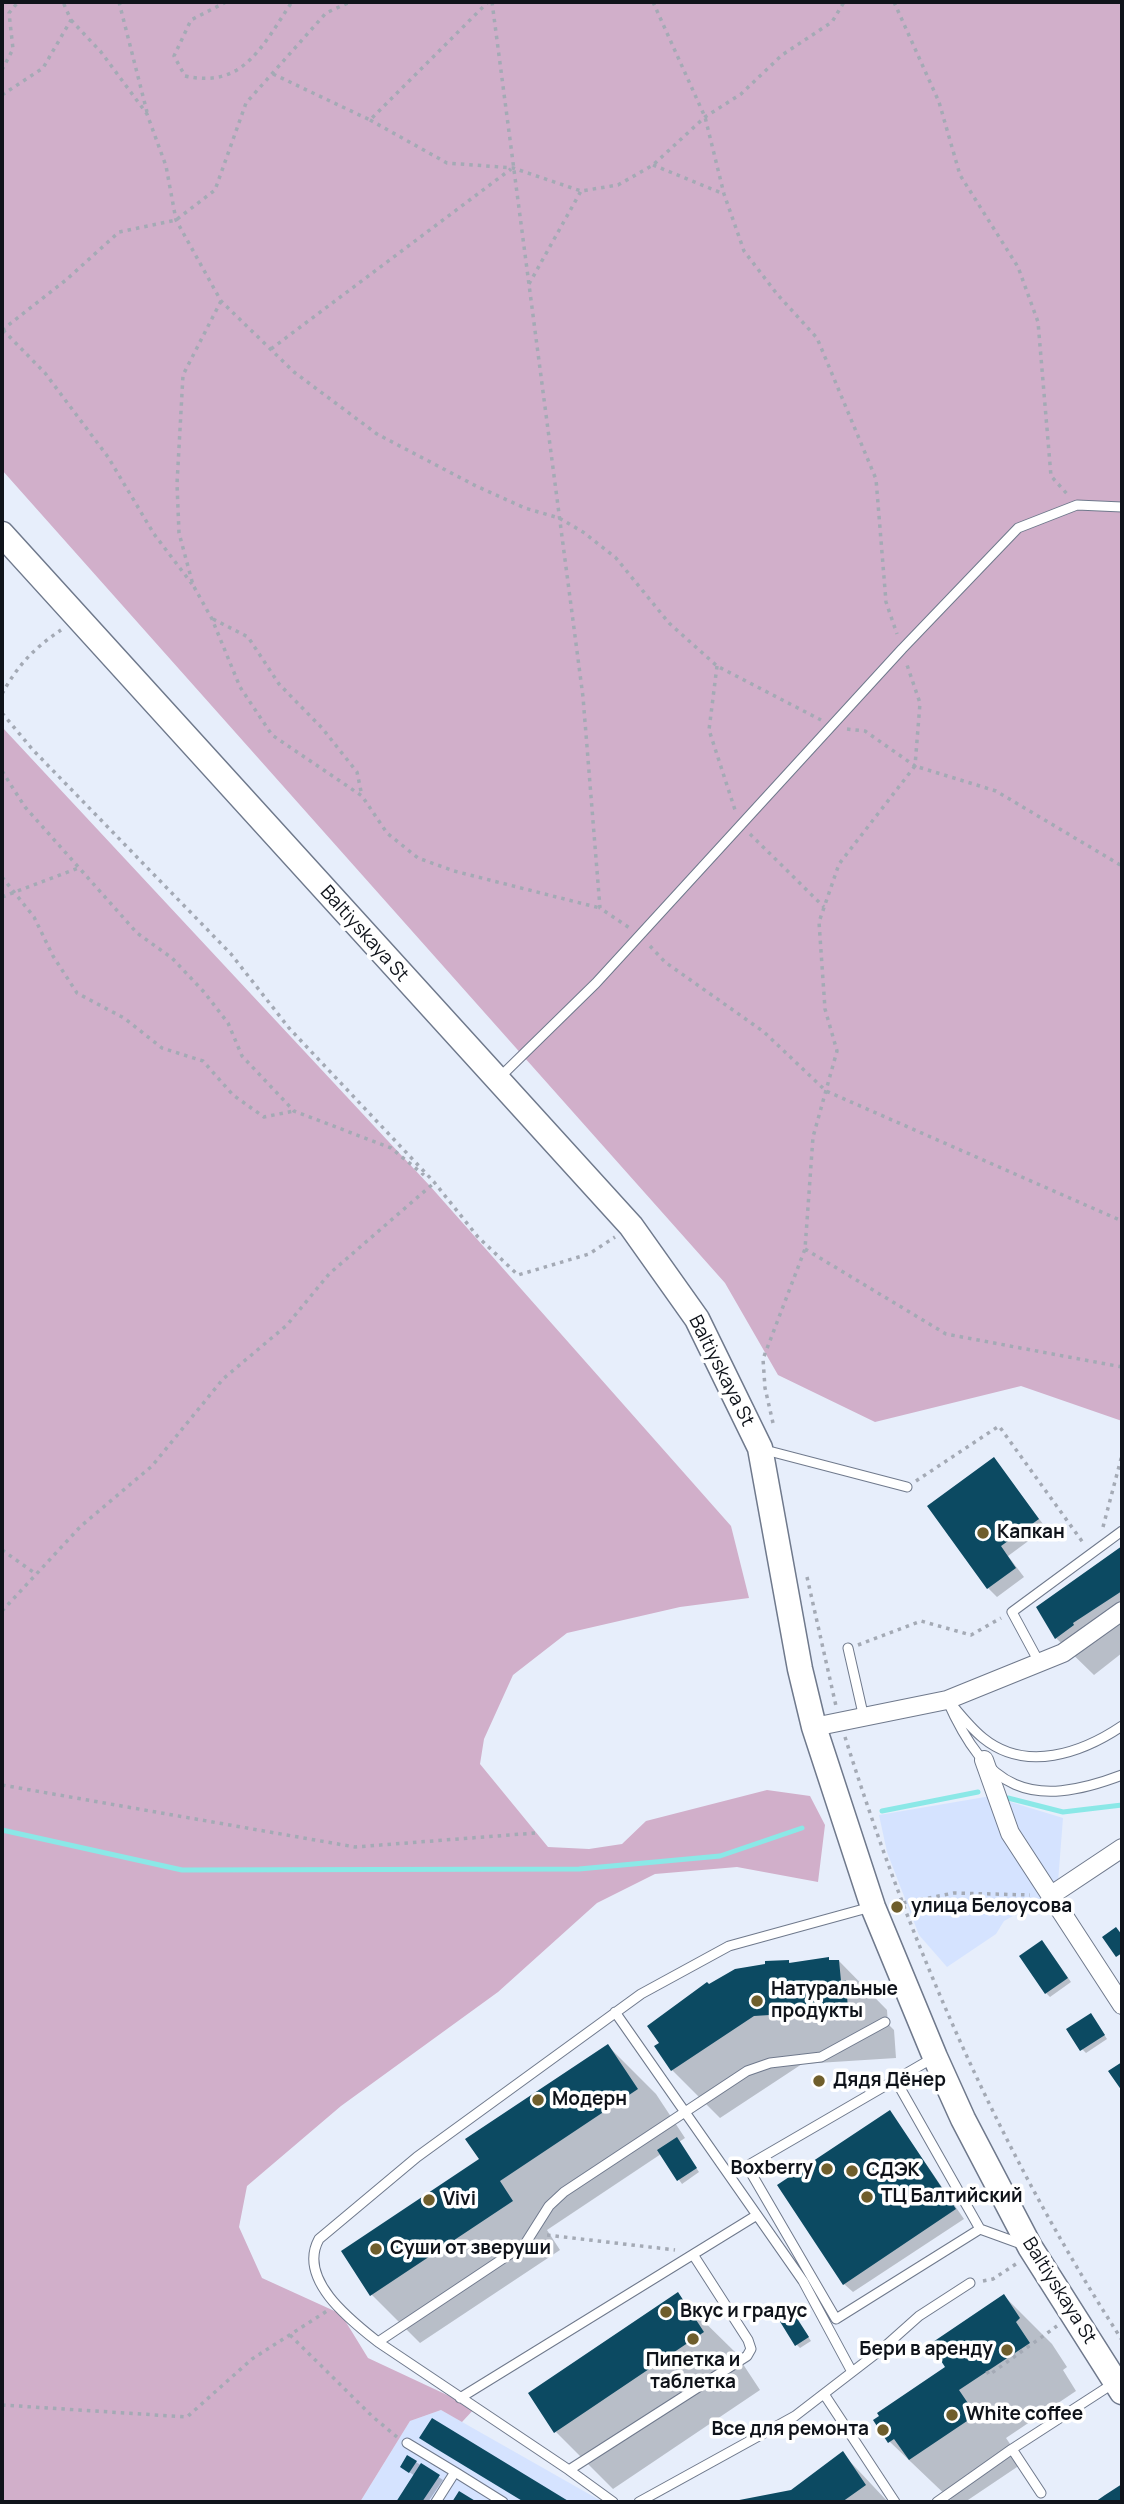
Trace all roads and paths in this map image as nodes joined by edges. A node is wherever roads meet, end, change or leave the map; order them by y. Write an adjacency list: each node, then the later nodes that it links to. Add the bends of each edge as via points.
1 (18, 2): 12 (path, via 9,13 13,49)
2 (64, 2): 11 (path)
3 (119, 2): 15 (path)
4 (226, 2): 5 (path, via 191,20 174,56 185,76 209,81 241,71)
5 (292, 2)
6 (349, 2): 13 (path, via 326,13)
7 (490, 2): 17 (path); 19 (path)
8 (653, 2): 16 (path)
9 (844, 2): 16 (path, via 832,22 782,55 741,94)
10 (894, 2): 27 (path, via 939,102 960,175 1018,267 1038,322 1051,476)
11 (71, 20): 14 (path, via 43,68); 15 (path)
12 (2, 70)
13 (273, 74): 17 (path); 22 (path, via 246,103 215,190)
14 (2, 95)
15 (147, 114): 22 (path, via 166,166)
16 (705, 117): 18 (path); 21 (path)
17 (370, 120): 19 (path, via 447,163)
18 (653, 165): 20 (path, via 618,185); 21 (path)
19 (513, 168): 20 (path); 23 (path); 26 (path)
20 (581, 191): 23 (path)
21 (724, 194): 34 (path, via 744,251 817,338 876,479 886,602)
22 (176, 220): 24 (path); 25 (path, via 119,232)
23 (528, 285): 29 (path)
24 (221, 301): 26 (path); 31 (path, via 183,375 179,533)
25 (3, 330): 31 (path, via 45,373 108,457 154,534)
26 (271, 350): 29 (path, via 293,372 377,434 525,508)
27 (1077, 505): 28 (lane); 34 (lane, via 1018,527)
28 (1122, 507)
29 (559, 517): 35 (path, via 616,558 669,623); 49 (path, via 583,696)
30 (2, 534): 51 (main road, Baltiyskaya St)
31 (193, 585): 32 (path)
32 (212, 618): 41 (path, via 248,637 279,684 357,772); 41 (path, via 240,687 272,735)
33 (65, 627): 36 (path, via 16,668)
34 (902, 649): 38 (lane); 39 (path, via 920,703)
35 (717, 666): 38 (path); 42 (path, via 709,730)
36 (2, 694)
37 (2, 713): 54 (path, via 231,954 289,1028)
38 (832, 727): 39 (path, via 865,731); 42 (lane)
39 (915, 766): 43 (path, via 996,791); 48 (path, via 839,864)
40 (2, 771): 44 (path, via 25,807)
41 (362, 796): 49 (path, via 387,833 418,858)
42 (741, 825): 48 (path); 50 (lane)
43 (1122, 866)
44 (81, 867): 46 (path); 53 (path, via 137,933 172,958 204,992 228,1023 242,1056)
45 (2, 877): 46 (path)
46 (14, 892): 47 (path); 53 (path, via 34,917 52,956 77,993 124,1018 162,1048 203,1061 233,1095 264,1117)
47 (2, 897)
48 (824, 907): 52 (path, via 819,922 825,1009 837,1051)
49 (600, 908): 50 (path)
50 (639, 934): 51 (lane); 52 (path, via 665,962 764,1032)
51 (497, 1080): 56 (main road, Baltiyskaya St)
52 (826, 1091): 55 (path); 57 (path, via 813,1137)
53 (294, 1111): 54 (path, via 391,1148)
54 (434, 1182): 56 (path, via 478,1237 518,1275 589,1254); 65 (path, via 329,1274 287,1325 223,1379 152,1466 81,1526)
55 (1122, 1220)
56 (631, 1226): 59 (main road, Baltiyskaya St, via 698,1319)
57 (804, 1249): 58 (path, via 946,1334); 59 (path, via 764,1359)
58 (1122, 1367)
59 (770, 1451): 61 (lane); 76 (main road, Baltiyskaya St, via 800,1669)
60 (1122, 1455): 64 (path)
61 (907, 1487): 64 (path, via 999,1426)
62 (1122, 1531): 64 (lane)
63 (2, 1550): 65 (path)
64 (1094, 1552): 68 (lane)
65 (36, 1574): 67 (path)
66 (807, 1577): 74 (path)
67 (2, 1611)
68 (1012, 1612): 70 (path, via 971,1634 921,1621); 71 (lane)
69 (1122, 1612): 71 (street, via 1063,1653)
70 (848, 1648): 73 (lane)
71 (1039, 1662): 72 (street)
72 (947, 1700): 73 (street); 75 (lane, via 983,1739 1029,1755 1078,1752); 77 (lane)
73 (864, 1718): 74 (street)
74 (840, 1723): 76 (street); 83 (path)
75 (1122, 1726)
76 (814, 1727): 84 (main road, Baltiyskaya St)
77 (984, 1760): 78 (lane, via 1011,1784 1032,1792 1082,1790); 82 (street, via 1010,1833)
78 (1122, 1776)
79 (2, 1785): 80 (path, via 355,1847)
80 (535, 1833)
81 (1122, 1848): 82 (street)
82 (1050, 1896): 83 (path, via 954,1893); 85 (street)
83 (903, 1903): 101 (path, via 958,2040 1001,2131 1042,2210)
84 (873, 1907): 86 (lane, via 729,1946); 88 (main road, Baltiyskaya St)
85 (1122, 2004)
86 (615, 2012): 90 (lane); 98 (lane, via 417,2157 319,2239 312,2251 312,2264 316,2277)
87 (885, 2022): 90 (lane, via 821,2057 770,2063 747,2071)
88 (935, 2057): 89 (lane); 94 (main road, Baltiyskaya St)
89 (895, 2079): 92 (lane); 92 (lane, via 747,2166 835,2319)
90 (683, 2111): 91 (lane); 93 (lane, via 564,2192 549,2206)
91 (757, 2215): 95 (lane); 104 (lane, via 803,2281)
92 (980, 2229): 94 (lane)
93 (534, 2233): 95 (path); 102 (lane)
94 (1030, 2248): 105 (main road, Baltiyskaya St)
95 (696, 2254): 107 (lane); 111 (lane, via 748,2340 751,2349 747,2356)
96 (1013, 2266): 97 (path, via 993,2279)
97 (970, 2283): 104 (lane, via 919,2316)
98 (338, 2304): 100 (path); 102 (lane)
99 (1057, 2326): 103 (path, via 989,2375)
100 (290, 2335): 108 (path, via 252,2359 187,2417); 109 (path, via 373,2417)
101 (1122, 2340)
102 (378, 2342): 107 (lane)
103 (987, 2371)
104 (852, 2372): 106 (lane)
105 (1119, 2387): 110 (lane)
106 (824, 2394): 117 (lane, via 795,2416); 118 (lane)
107 (460, 2398): 111 (lane)
108 (2, 2405)
109 (407, 2443): 112 (lane)
110 (1012, 2449): 113 (lane); 119 (lane)
111 (569, 2470): 116 (lane)
112 (455, 2472): 114 (lane); 115 (lane)
113 (1041, 2493)
114 (436, 2502)
115 (503, 2502)
116 (613, 2502)
117 (639, 2502)
118 (895, 2502)
119 (937, 2502)

